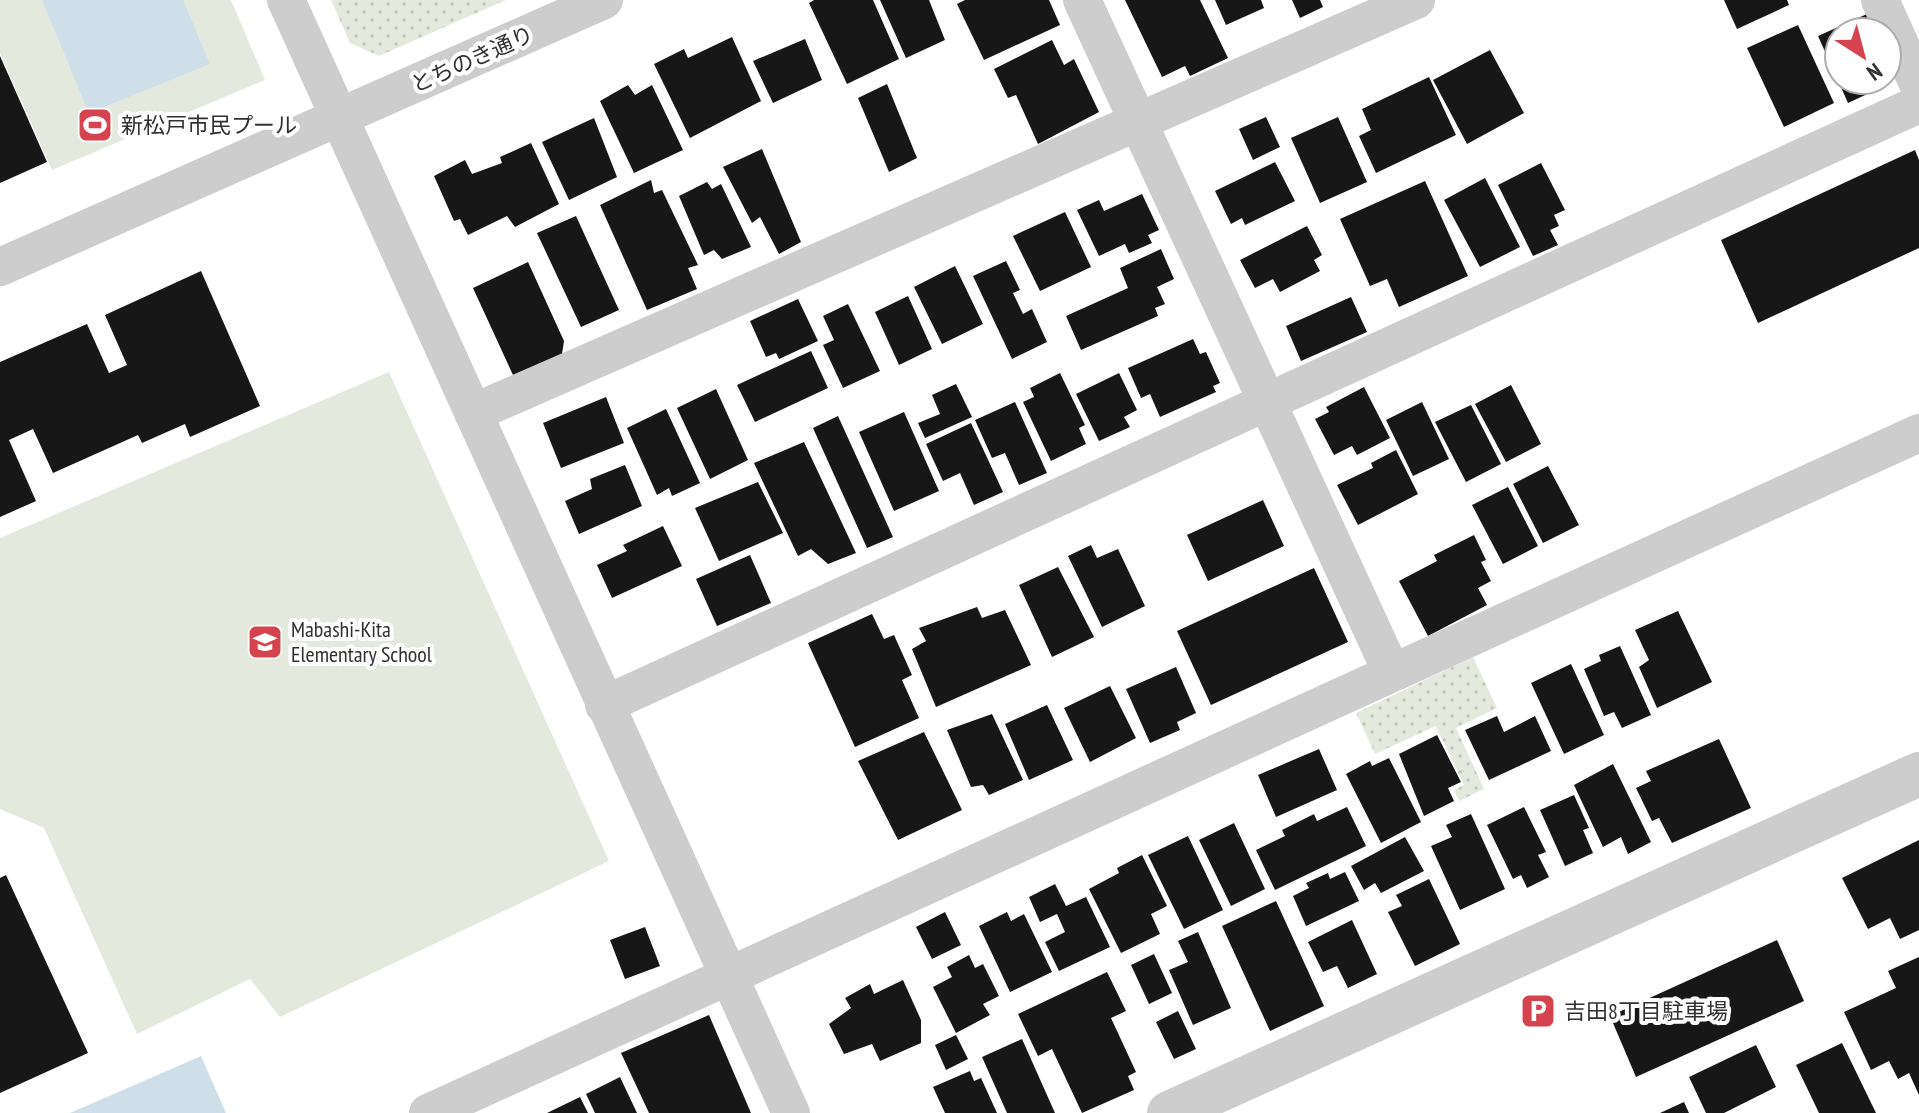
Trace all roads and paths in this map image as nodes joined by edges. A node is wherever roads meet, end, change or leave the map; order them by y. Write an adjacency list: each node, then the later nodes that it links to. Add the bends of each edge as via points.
1 (286, 0): 8 (street)
2 (604, 0): 8 (street, とちのき通り)
3 (1082, 0): 9 (street)
4 (1416, 0): 9 (street)
5 (1880, 0): 6 (street)
6 (1919, 86)
7 (1919, 104): 11 (street)
8 (339, 117): 10 (street, とちのき通り); 12 (street)
9 (1138, 122): 11 (street); 12 (street)
10 (0, 267)
11 (1266, 400): 14 (street); 15 (street)
12 (473, 413): 15 (street)
13 (1919, 433): 14 (street)
14 (1392, 673): 17 (street)
15 (604, 705): 17 (street)
16 (1919, 774): 20 (street)
17 (728, 976): 18 (street); 19 (street)
18 (428, 1113)
19 (791, 1113)
20 (1169, 1113)

